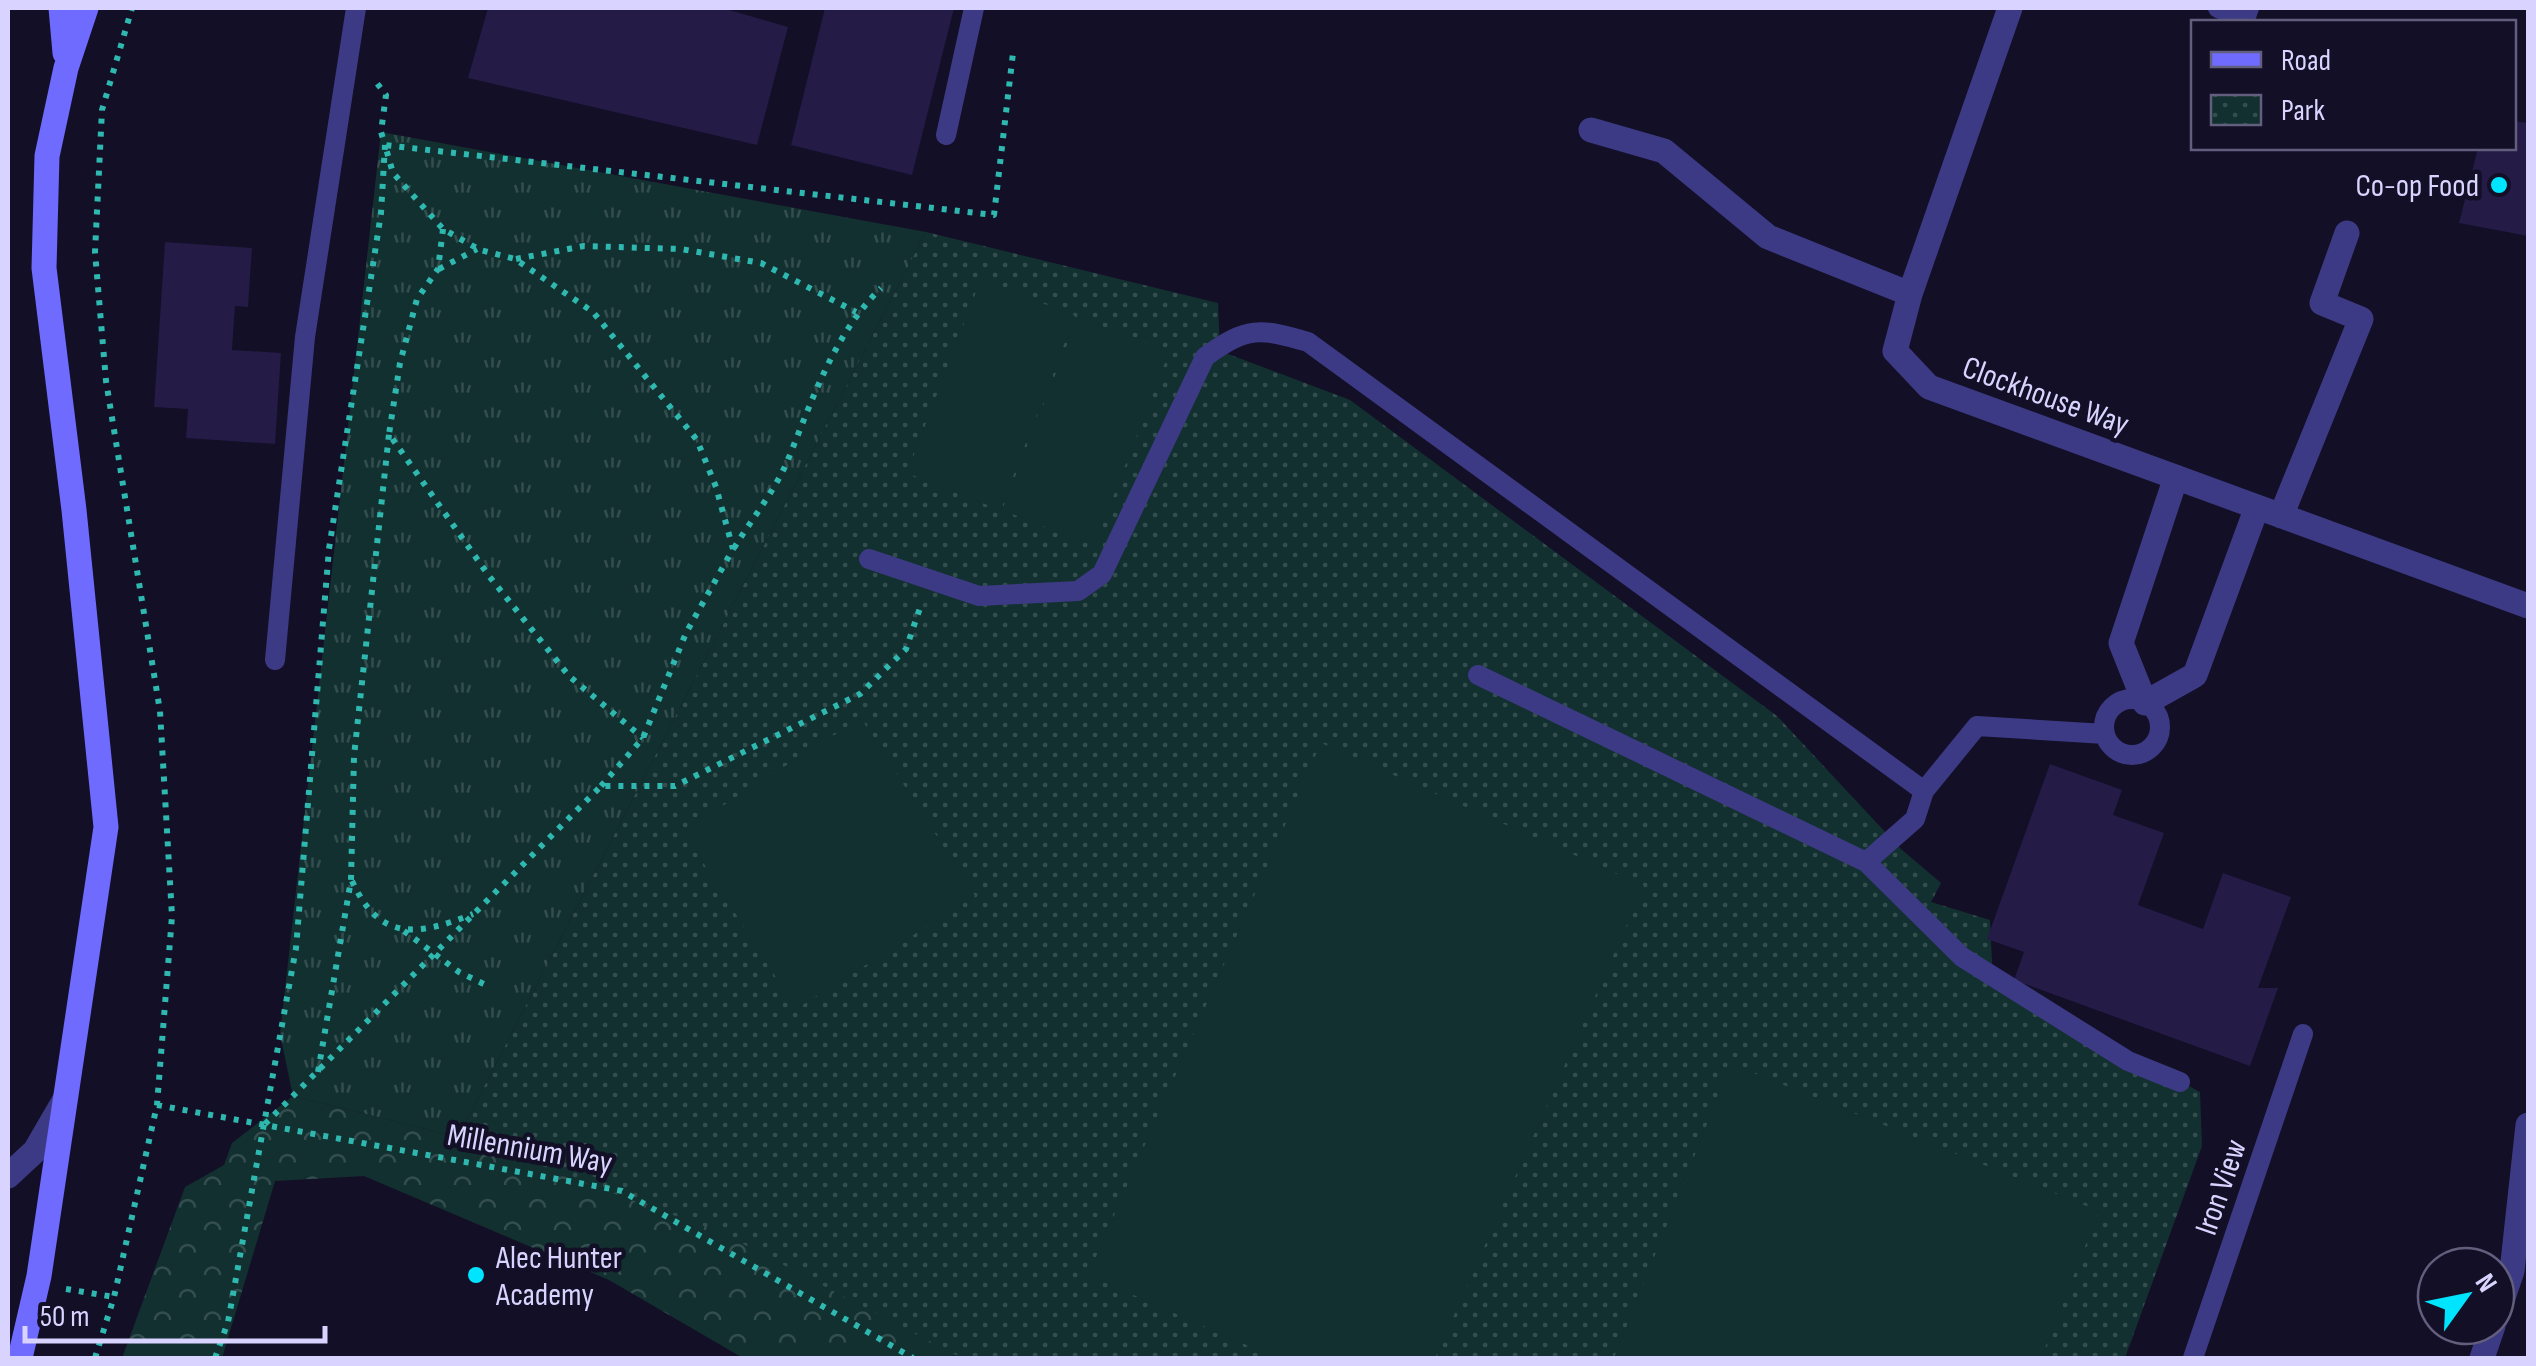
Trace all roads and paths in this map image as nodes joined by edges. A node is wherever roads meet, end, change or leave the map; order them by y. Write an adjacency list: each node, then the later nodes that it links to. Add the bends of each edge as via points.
1 (61, 8): 11 (main road)
2 (86, 8): 11 (main road)
3 (132, 8): 47 (path, via 102,110 95,252 106,381 160,710 172,916)
4 (356, 8): 9 (lane)
5 (974, 8): 13 (lane)
6 (2010, 8): 21 (street, Clockhouse Way)
7 (2218, 8): 8 (lane, via 2245,19)
8 (2250, 8)
9 (351, 49): 14 (path, via 386,95); 30 (lane, via 306,337)
10 (1014, 53): 14 (path, via 994,215)
11 (66, 68): 46 (main road, via 47,156 44,268 106,827)
12 (1591, 130): 21 (street, via 1664,151 1768,237)
13 (946, 135)
14 (385, 145): 15 (path, via 393,173); 48 (path, via 381,213 329,549 296,948)
15 (444, 229): 17 (path); 19 (path)
16 (2347, 233): 25 (street, via 2322,303 2361,319)
17 (478, 248): 18 (path); 19 (path)
18 (515, 259): 22 (path, via 584,246 680,249 761,263); 26 (path, via 593,312 697,440)
19 (438, 269): 23 (path, via 417,299)
20 (881, 288): 22 (path)
21 (1910, 294): 24 (street, Clockhouse Way, via 1895,351 1928,387)
22 (856, 312): 26 (path, via 806,409 786,466)
23 (389, 434): 34 (path, via 568,676); 38 (path, via 354,756)
24 (2176, 478): 25 (street, Clockhouse Way); 32 (street, via 2121,644)
25 (2269, 511): 29 (street, Clockhouse Way); 32 (street, via 2195,675)
26 (733, 549): 34 (path, via 686,633)
27 (868, 559): 28 (lane)
28 (930, 580): 35 (path, via 906,649 860,694 676,786); 36 (lane, via 979,596 1078,591 1102,574 1205,358 1233,337 1268,331 1308,342)
29 (2528, 606)
30 (276, 660)
31 (1478, 674): 37 (lane)
32 (2145, 703): 33 (lane, via 2118,703 2106,716); 33 (lane, via 2159,725 2148,750 2122,754)
33 (2104, 734): 36 (lane, via 1977,726)
34 (643, 738): 35 (path)
35 (601, 786): 39 (path)
36 (1924, 791): 37 (lane, via 1914,818)
37 (1866, 862): 45 (lane, via 1962,957 2128,1062)
38 (351, 880): 40 (path, via 366,908 387,927); 44 (path)
39 (477, 912): 40 (path, via 441,926); 41 (path)
40 (403, 930): 41 (path)
41 (436, 955): 42 (path); 44 (path)
42 (490, 987)
43 (2303, 1034): 56 (lane, Iron View)
44 (318, 1072): 48 (path)
45 (2180, 1082)
46 (65, 1100): 50 (street, via 35,1151); 52 (main road)
47 (157, 1105): 48 (path, Millennium Way); 53 (path)
48 (264, 1125): 54 (path); 55 (path, Millennium Way, via 622,1190)
49 (2528, 1125): 51 (street)
50 (8, 1176)
51 (2520, 1273)
52 (20, 1358)
53 (95, 1358)
54 (216, 1358)
55 (913, 1358)
56 (2193, 1358)

